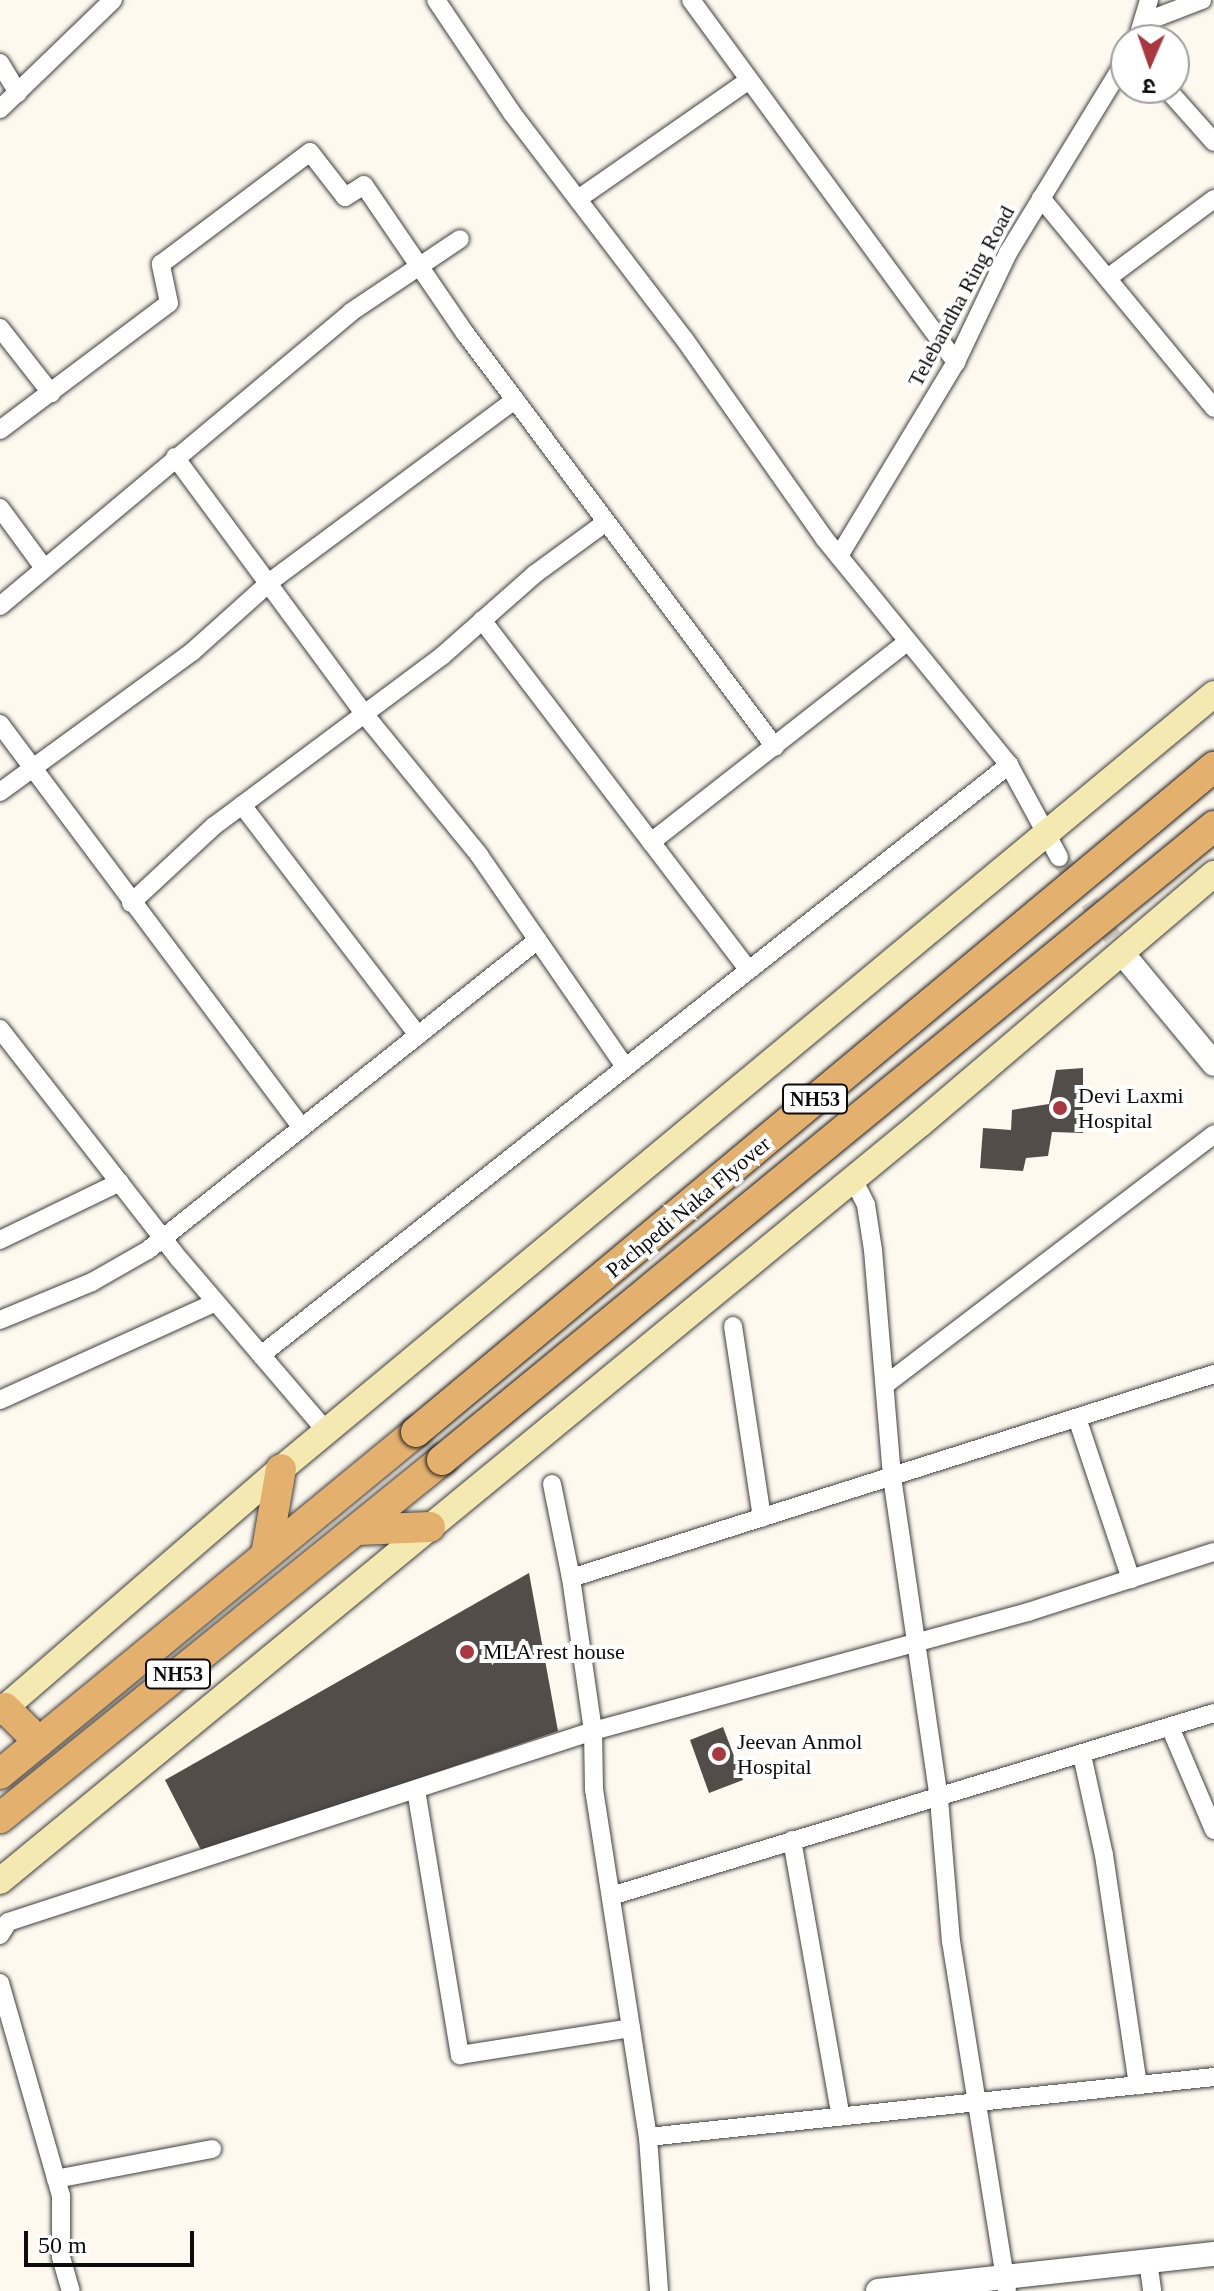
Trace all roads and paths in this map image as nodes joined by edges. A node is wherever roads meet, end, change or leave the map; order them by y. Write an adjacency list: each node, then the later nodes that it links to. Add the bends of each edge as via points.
1 (113, 0): 11 (street)
2 (436, 0): 16 (street)
3 (691, 0): 9 (street)
4 (1149, 0): 6 (street)
5 (1202, 0): 6 (street)
6 (1147, 21): 7 (street)
7 (1145, 24)
8 (0, 63): 11 (street)
9 (749, 80): 16 (street); 22 (street)
10 (1110, 86): 15 (street, Telebandha Ring Road)
11 (18, 93): 13 (street)
12 (1180, 104): 14 (street)
13 (0, 109)
14 (1214, 142)
15 (1041, 198): 20 (street); 22 (street, Telebandha Ring Road)
16 (578, 199): 30 (street)
17 (1214, 199): 20 (street)
18 (460, 239): 19 (street)
19 (420, 266): 23 (street, via 364,185 345,197 310,152 161,264 169,303); 25 (street); 27 (street, via 351,312)
20 (1109, 277): 24 (street)
21 (0, 328): 23 (street)
22 (956, 362): 30 (street, Telebandha Ring Road)
23 (51, 393): 26 (street)
24 (1210, 396)
25 (515, 400): 29 (street); 32 (street)
26 (0, 430)
27 (175, 457): 31 (street); 32 (street)
28 (0, 508): 31 (street)
29 (606, 522): 34 (street); 39 (street)
30 (839, 556): 35 (street)
31 (44, 568): 33 (street)
32 (271, 581): 37 (street); 42 (street, via 192,652)
33 (0, 606)
34 (482, 620): 37 (street); 46 (street)
35 (908, 641): 39 (street); 40 (street)
36 (1214, 694): 47 (main road)
37 (365, 715): 44 (street); 50 (street, via 479,855)
38 (0, 724): 42 (street)
39 (775, 747): 46 (street)
40 (1009, 765): 47 (street); 52 (street)
41 (1214, 767): 78 (highway, Pachpedi Naka Flyover / NH53, bridge, via 416,1432)
42 (32, 769): 43 (street); 49 (street)
43 (0, 792)
44 (242, 805): 49 (street); 54 (street)
45 (1214, 826): 77 (highway, Pachpedi Naka Flyover / NH53, bridge)
46 (651, 842): 52 (street)
47 (1053, 846): 71 (main road)
48 (1214, 874): 51 (main road)
49 (131, 903): 57 (street)
50 (538, 940): 54 (street); 56 (street)
51 (1118, 946): 55 (street); 59 (main road)
52 (749, 970): 56 (street)
53 (0, 1029): 60 (street)
54 (418, 1035): 57 (street)
55 (1214, 1064)
56 (625, 1067): 66 (street)
57 (302, 1128): 61 (street)
58 (1214, 1134): 68 (street)
59 (853, 1179): 68 (street, via 866,1205); 76 (main road)
60 (120, 1182): 61 (street); 62 (street)
61 (162, 1237): 63 (street); 64 (street, via 92,1282)
62 (0, 1240)
63 (216, 1302): 66 (street); 69 (street)
64 (0, 1320)
65 (733, 1326): 75 (street)
66 (261, 1355): 71 (street)
67 (1214, 1374): 70 (street)
68 (885, 1385): 73 (street)
69 (0, 1400)
70 (1077, 1418): 73 (street); 81 (street)
71 (327, 1432): 72 (main road)
72 (281, 1469): 78 (highway); 83 (main road)
73 (892, 1477): 75 (street); 82 (street)
74 (552, 1484): 80 (street)
75 (762, 1518): 80 (street)
76 (430, 1527): 77 (highway); 95 (main road)
77 (357, 1530): 92 (highway, NH53)
78 (267, 1549): 87 (highway, NH53)
79 (1214, 1552): 81 (street)
80 (571, 1578): 86 (street)
81 (1131, 1579): 82 (street)
82 (916, 1643): 86 (street); 91 (street)
83 (2, 1710): 87 (highway)
84 (1214, 1713): 85 (street)
85 (1170, 1727): 88 (street); 93 (street)
86 (593, 1731): 90 (street); 96 (street, via 594,1789)
87 (39, 1742): 89 (highway, NH53)
88 (1082, 1755): 91 (street); 101 (street, via 1104,1855)
89 (0, 1774)
90 (416, 1790): 97 (street, via 8,1922); 99 (street, via 460,2055)
91 (939, 1799): 94 (street); 102 (street, via 951,1941)
92 (0, 1818)
93 (1214, 1830)
94 (792, 1840): 96 (street); 103 (street)
95 (0, 1881)
96 (611, 1896): 99 (street)
97 (0, 1935)
98 (0, 1983): 106 (street)
99 (631, 2028): 104 (street)
100 (1214, 2077): 101 (street)
101 (1138, 2086): 102 (street)
102 (977, 2102): 103 (street); 109 (street)
103 (840, 2113): 104 (street)
104 (648, 2137): 111 (street)
105 (212, 2149): 106 (street)
106 (56, 2179): 110 (street, via 61,2257)
107 (1214, 2254): 108 (street)
108 (1148, 2261): 109 (street); 113 (street)
109 (1006, 2284): 112 (street)
110 (71, 2291)
111 (659, 2291)
112 (878, 2291)
113 (1152, 2291)

